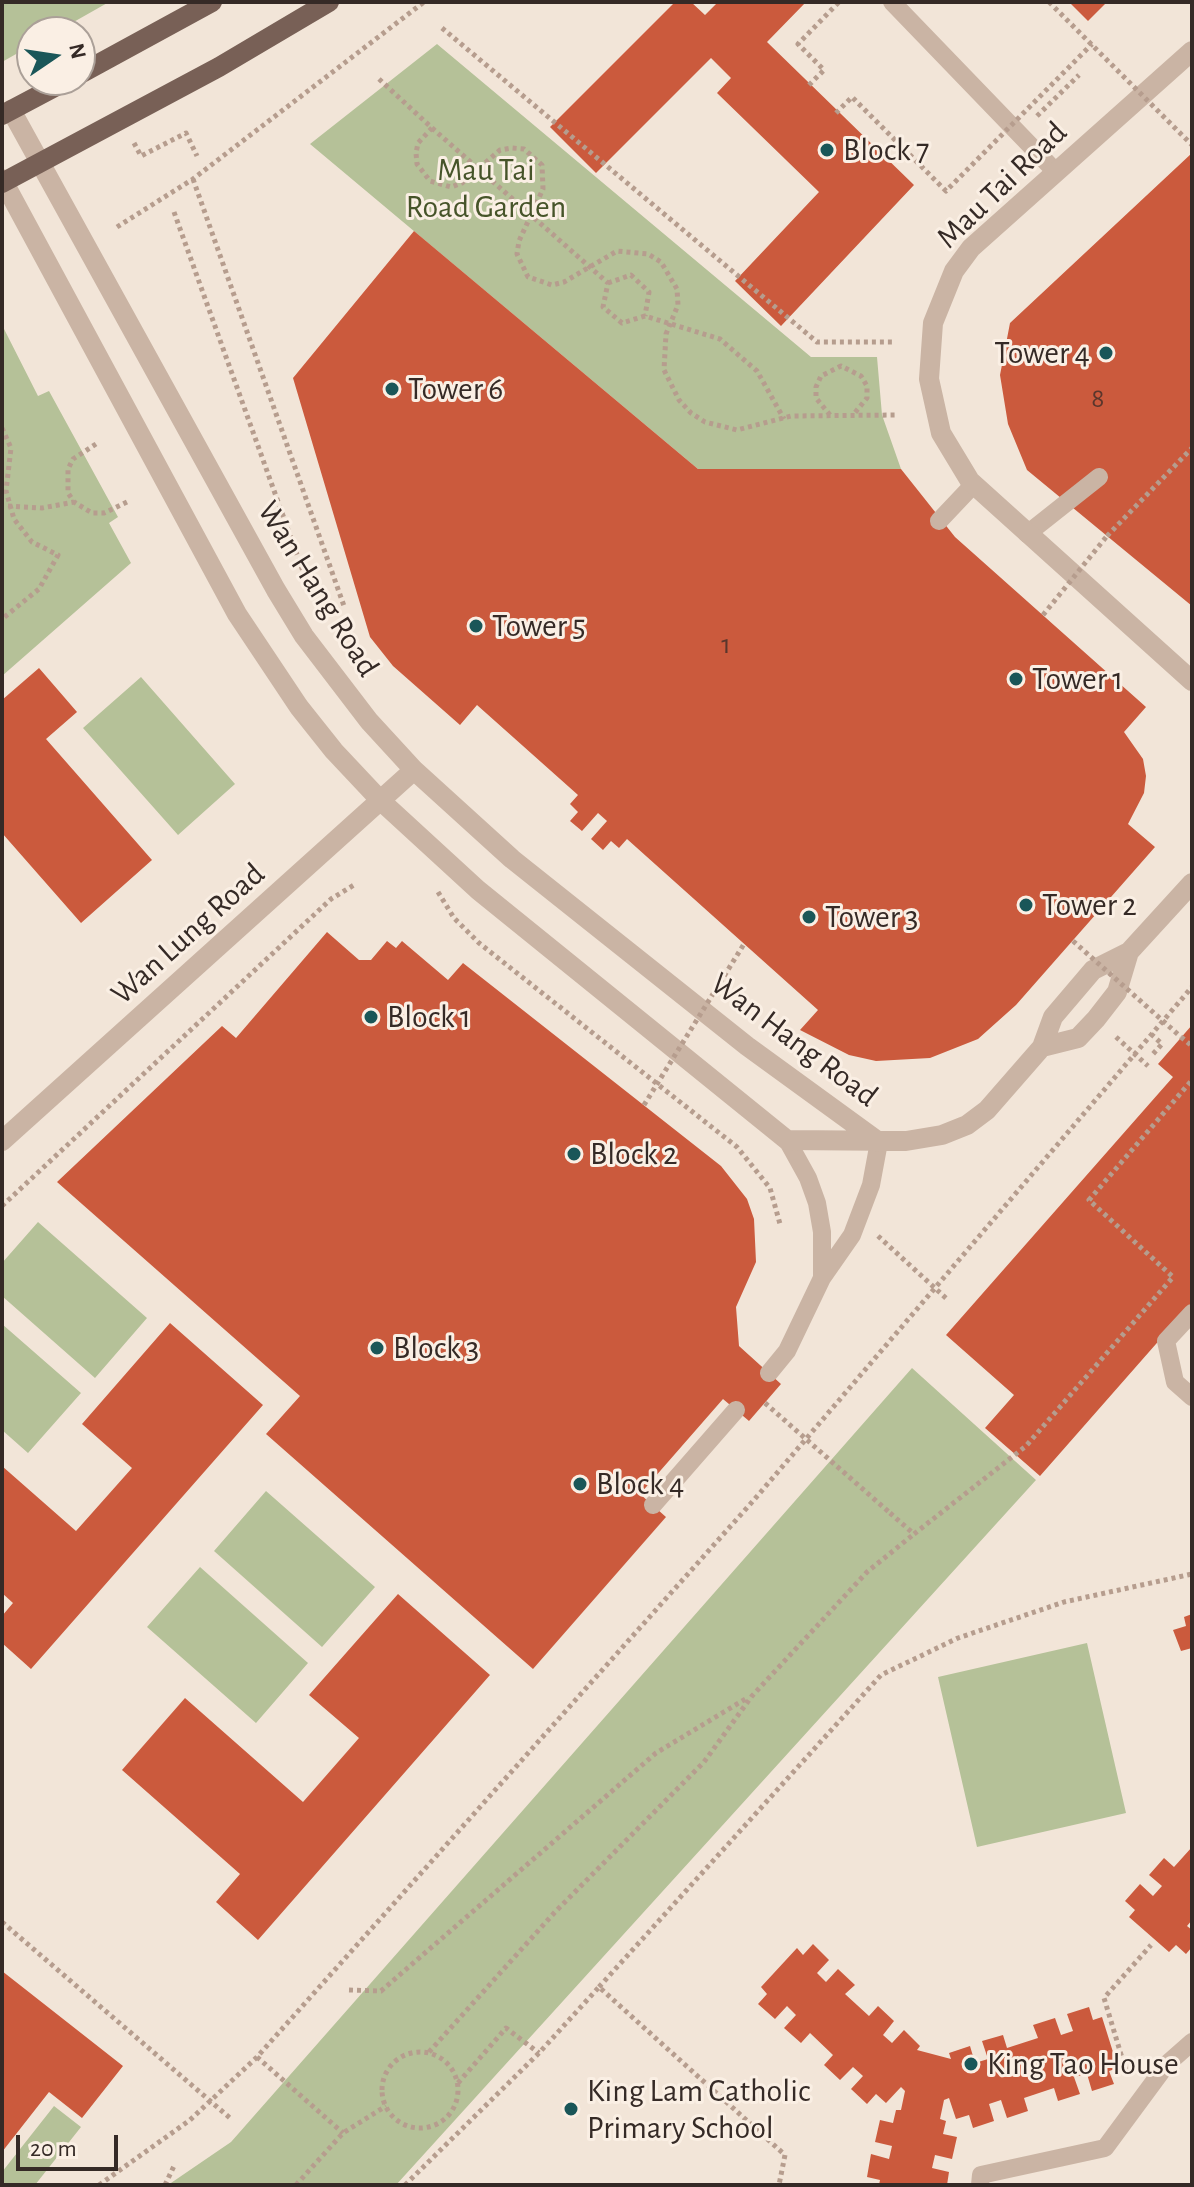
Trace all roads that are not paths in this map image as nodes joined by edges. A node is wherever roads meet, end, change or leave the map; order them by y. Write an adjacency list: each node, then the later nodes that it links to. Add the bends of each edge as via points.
1 (212, 2): 5 (main road)
2 (329, 2): 8 (main road)
3 (892, 2): 9 (lane)
4 (1192, 51): 9 (street, Mau Tai Road)
5 (96, 65)
6 (38, 96): 7 (main road)
7 (7, 113): 8 (street, Wan Hang Road)
8 (42, 162): 10 (main road); 16 (street, Wan Hang Road, via 276,590 336,680)
9 (1055, 171): 12 (street, Mau Tai Road, via 971,248 954,271 933,323 929,379 934,406 941,433)
10 (3, 182): 17 (street, via 237,614 299,707)
11 (1099, 477): 14 (lane)
12 (974, 484): 13 (lane); 14 (street, Mau Tai Road)
13 (939, 521)
14 (1027, 534): 15 (street, Mau Tai Road)
15 (1191, 680)
16 (414, 770): 17 (street, Wan Lung Road); 23 (street, Wan Hang Road, via 512,859 747,1046)
17 (381, 801): 21 (street, via 478,890); 22 (street, Wan Lung Road)
18 (1192, 883): 19 (street)
19 (1129, 952): 20 (street, via 1093,970 1053,1017); 20 (street, via 1117,992 1096,1019 1078,1038)
20 (1042, 1047): 23 (street, via 987,1110 967,1125 942,1135)
21 (787, 1140): 23 (street, Wan Hang Road); 24 (lane, via 817,1203)
22 (2, 1141)
23 (879, 1142): 24 (lane, via 852,1235)
24 (822, 1278): 26 (lane, via 787,1351)
25 (1192, 1313): 27 (lane, via 1166,1341 1175,1382)
26 (769, 1373)
27 (1192, 1397)
28 (736, 1410): 29 (lane)
29 (653, 1505)
30 (1192, 2042): 31 (lane, via 1167,2064 1105,2148 981,2175)
31 (980, 2185)

